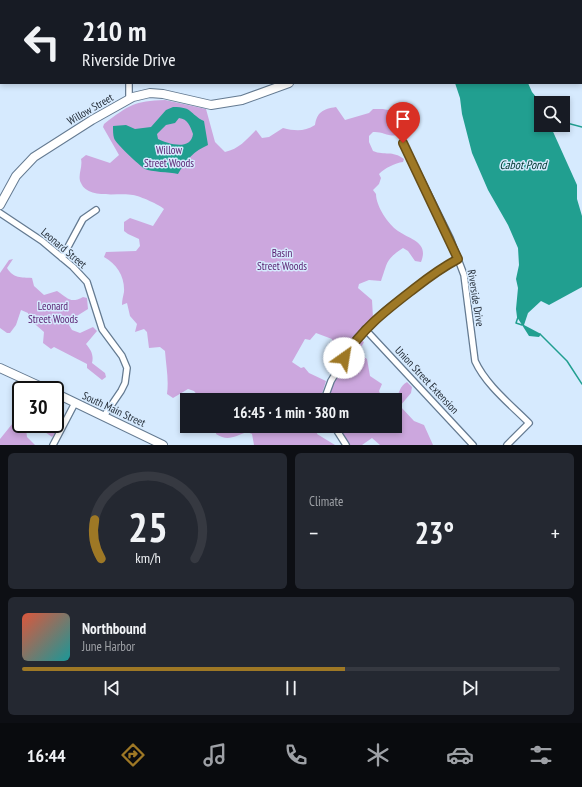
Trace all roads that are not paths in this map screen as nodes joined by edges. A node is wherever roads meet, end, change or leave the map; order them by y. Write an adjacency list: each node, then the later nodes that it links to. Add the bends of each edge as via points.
1 (128, 84): 3 (street)
2 (286, 84): 3 (street, Willow Street, via 242,100 211,105 150,93)
3 (129, 99): 5 (street, Willow Street, via 34,156 16,176)
4 (403, 143): 9 (street, Riverside Drive)
5 (0, 205)
6 (96, 210): 8 (street, via 83,219)
7 (0, 213): 8 (street, Leonard Street, via 42,241)
8 (62, 258): 16 (street, Leonard Street, via 87,282 102,329 122,356 127,368 122,387)
9 (458, 259): 10 (street, via 386,310); 22 (street, Riverside Drive, via 464,275 475,361 480,372 492,386 529,423)
10 (365, 329): 13 (street, via 336,371); 21 (street, Union Street Extension)
11 (0, 368): 12 (street)
12 (28, 381)
13 (326, 393)
14 (64, 398): 15 (street, South Main Street)
15 (75, 403): 16 (street, South Main Street); 18 (street)
16 (104, 416): 19 (street, South Main Street)
17 (338, 433): 20 (street)
18 (53, 445)
19 (163, 445)
20 (346, 445)
21 (473, 445)
22 (507, 445)

